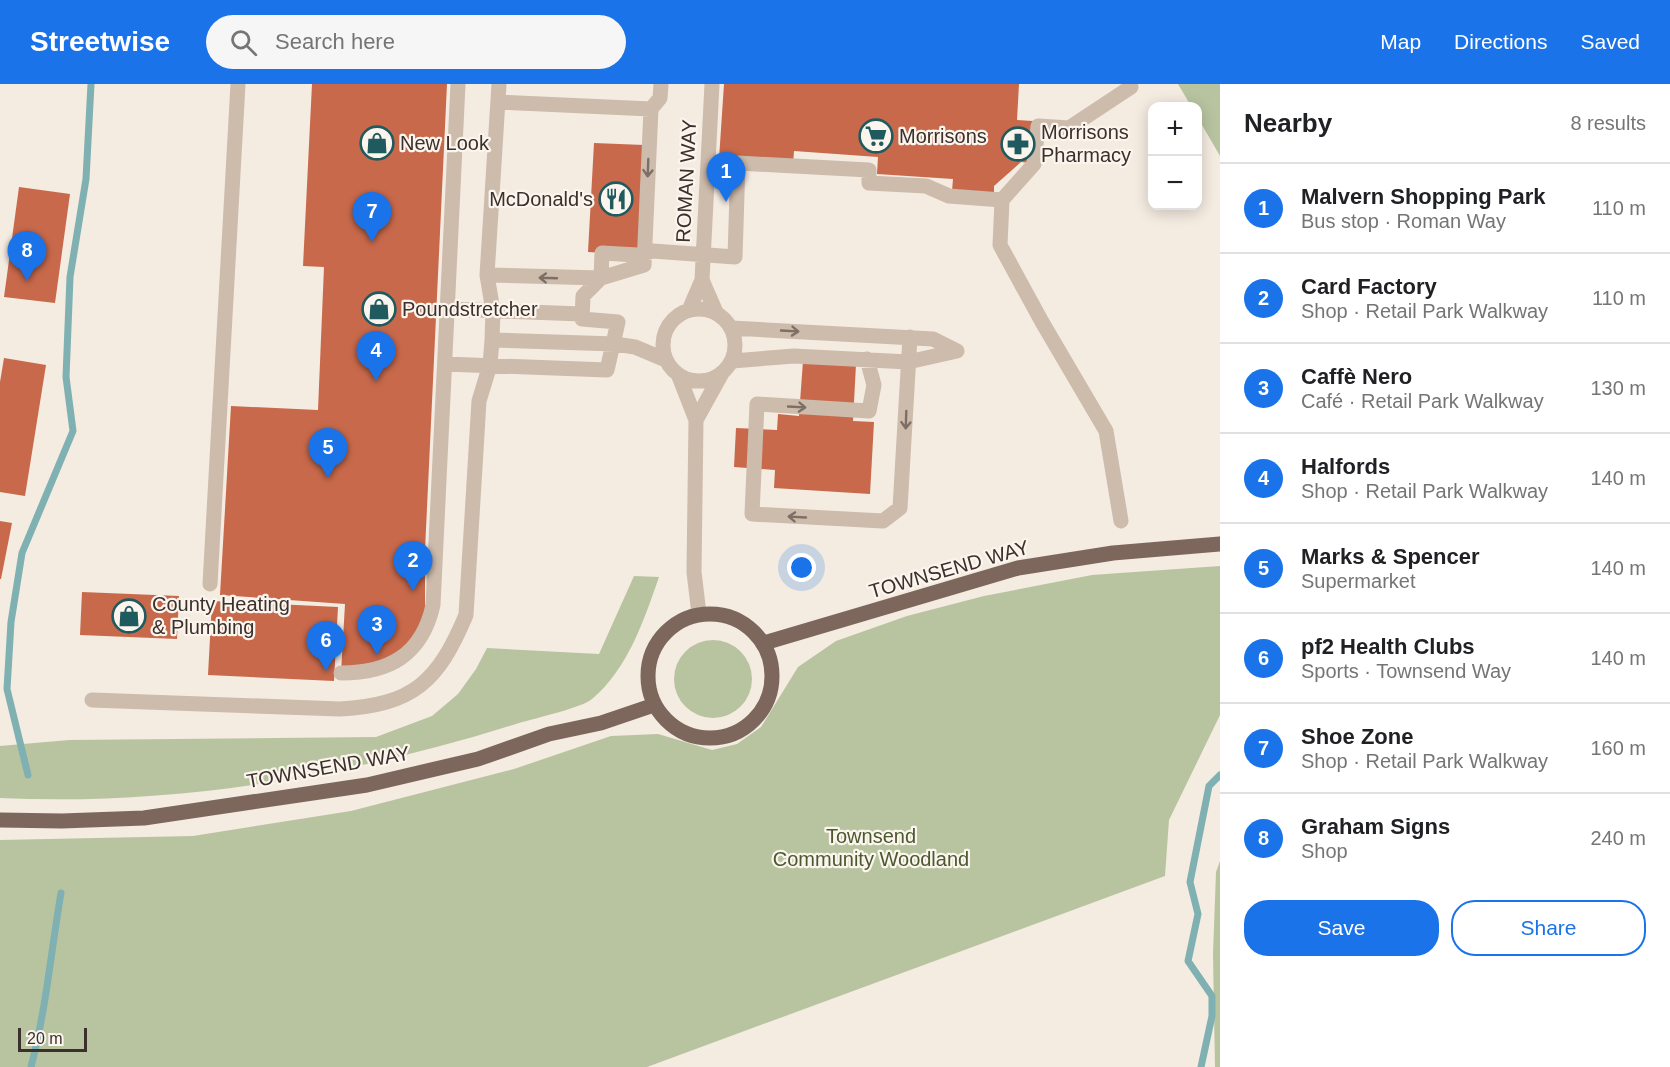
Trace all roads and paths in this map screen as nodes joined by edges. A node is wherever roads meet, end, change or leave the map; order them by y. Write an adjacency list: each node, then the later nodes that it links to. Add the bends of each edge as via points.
1 (238, 84): 37 (street)
2 (458, 84): 15 (street)
3 (499, 84): 7 (street)
4 (661, 84): 8 (street, via 660,99)
5 (712, 84): 11 (street, ROMAN WAY)
6 (1131, 87): 9 (street, via 1069,128 1038,126 1034,164)
7 (498, 102): 8 (street); 12 (street)
8 (651, 109): 10 (street, one-way to 10)
9 (1002, 200): 11 (street, via 949,196 926,186 869,183 870,170 738,164 735,257); 35 (street, via 1000,245 1106,431)
10 (645, 253): 11 (street); 13 (street, via 644,265); 13 (street, via 602,254)
11 (703, 254): 14 (street, ROMAN WAY)
12 (487, 275): 13 (street, one-way to 12); 17 (street)
13 (601, 278): 19 (street, via 583,296)
14 (702, 280): 16 (street, ROMAN WAY); 18 (street, ROMAN WAY)
15 (447, 309): 17 (street); 30 (street)
16 (689, 310): 18 (street); 21 (street, ROMAN WAY, via 675,318)
17 (493, 311): 19 (street); 23 (street)
18 (716, 312): 20 (street, ROMAN WAY)
19 (582, 314): 24 (street, via 582,319 618,322)
20 (732, 327): 22 (street, one-way to 22); 28 (street, via 736,344)
21 (666, 330): 25 (street, ROMAN WAY); 27 (street)
22 (910, 337): 29 (street); 29 (street, via 933,339 957,351)
23 (492, 340): 24 (street); 31 (street)
24 (615, 344): 25 (street); 31 (street, via 607,370)
25 (635, 347): 27 (street)
26 (867, 359): 28 (street, via 794,356); 29 (street); 29 (street, one-way to 26, via 900,508 883,521 752,514 757,404 869,411 874,385)
27 (666, 360): 33 (street)
28 (732, 361): 32 (street)
29 (908, 362)
30 (445, 364): 31 (street); 40 (street, via 431,612 423,633 406,656 385,668)
31 (490, 365): 41 (street, via 479,401 466,615 454,644 433,674 410,694 373,707 340,709)
32 (722, 373): 33 (street, via 699,381); 34 (street)
33 (678, 374): 34 (street)
34 (696, 420): 38 (street, via 694,572)
35 (1121, 521)
36 (1220, 544): 39 (main road, TOWNSEND WAY, via 1113,553 1018,568)
37 (210, 584)
38 (699, 614): 39 (main road, via 714,612 739,619); 42 (main road, via 670,627 651,651 647,672)
39 (764, 643): 42 (main road, via 773,675 770,697 746,728 708,739 686,734 671,725)
40 (341, 673)
41 (92, 700)
42 (654, 705): 43 (main road, TOWNSEND WAY, via 601,723 549,734 478,759 367,785 144,818)
43 (0, 820)

